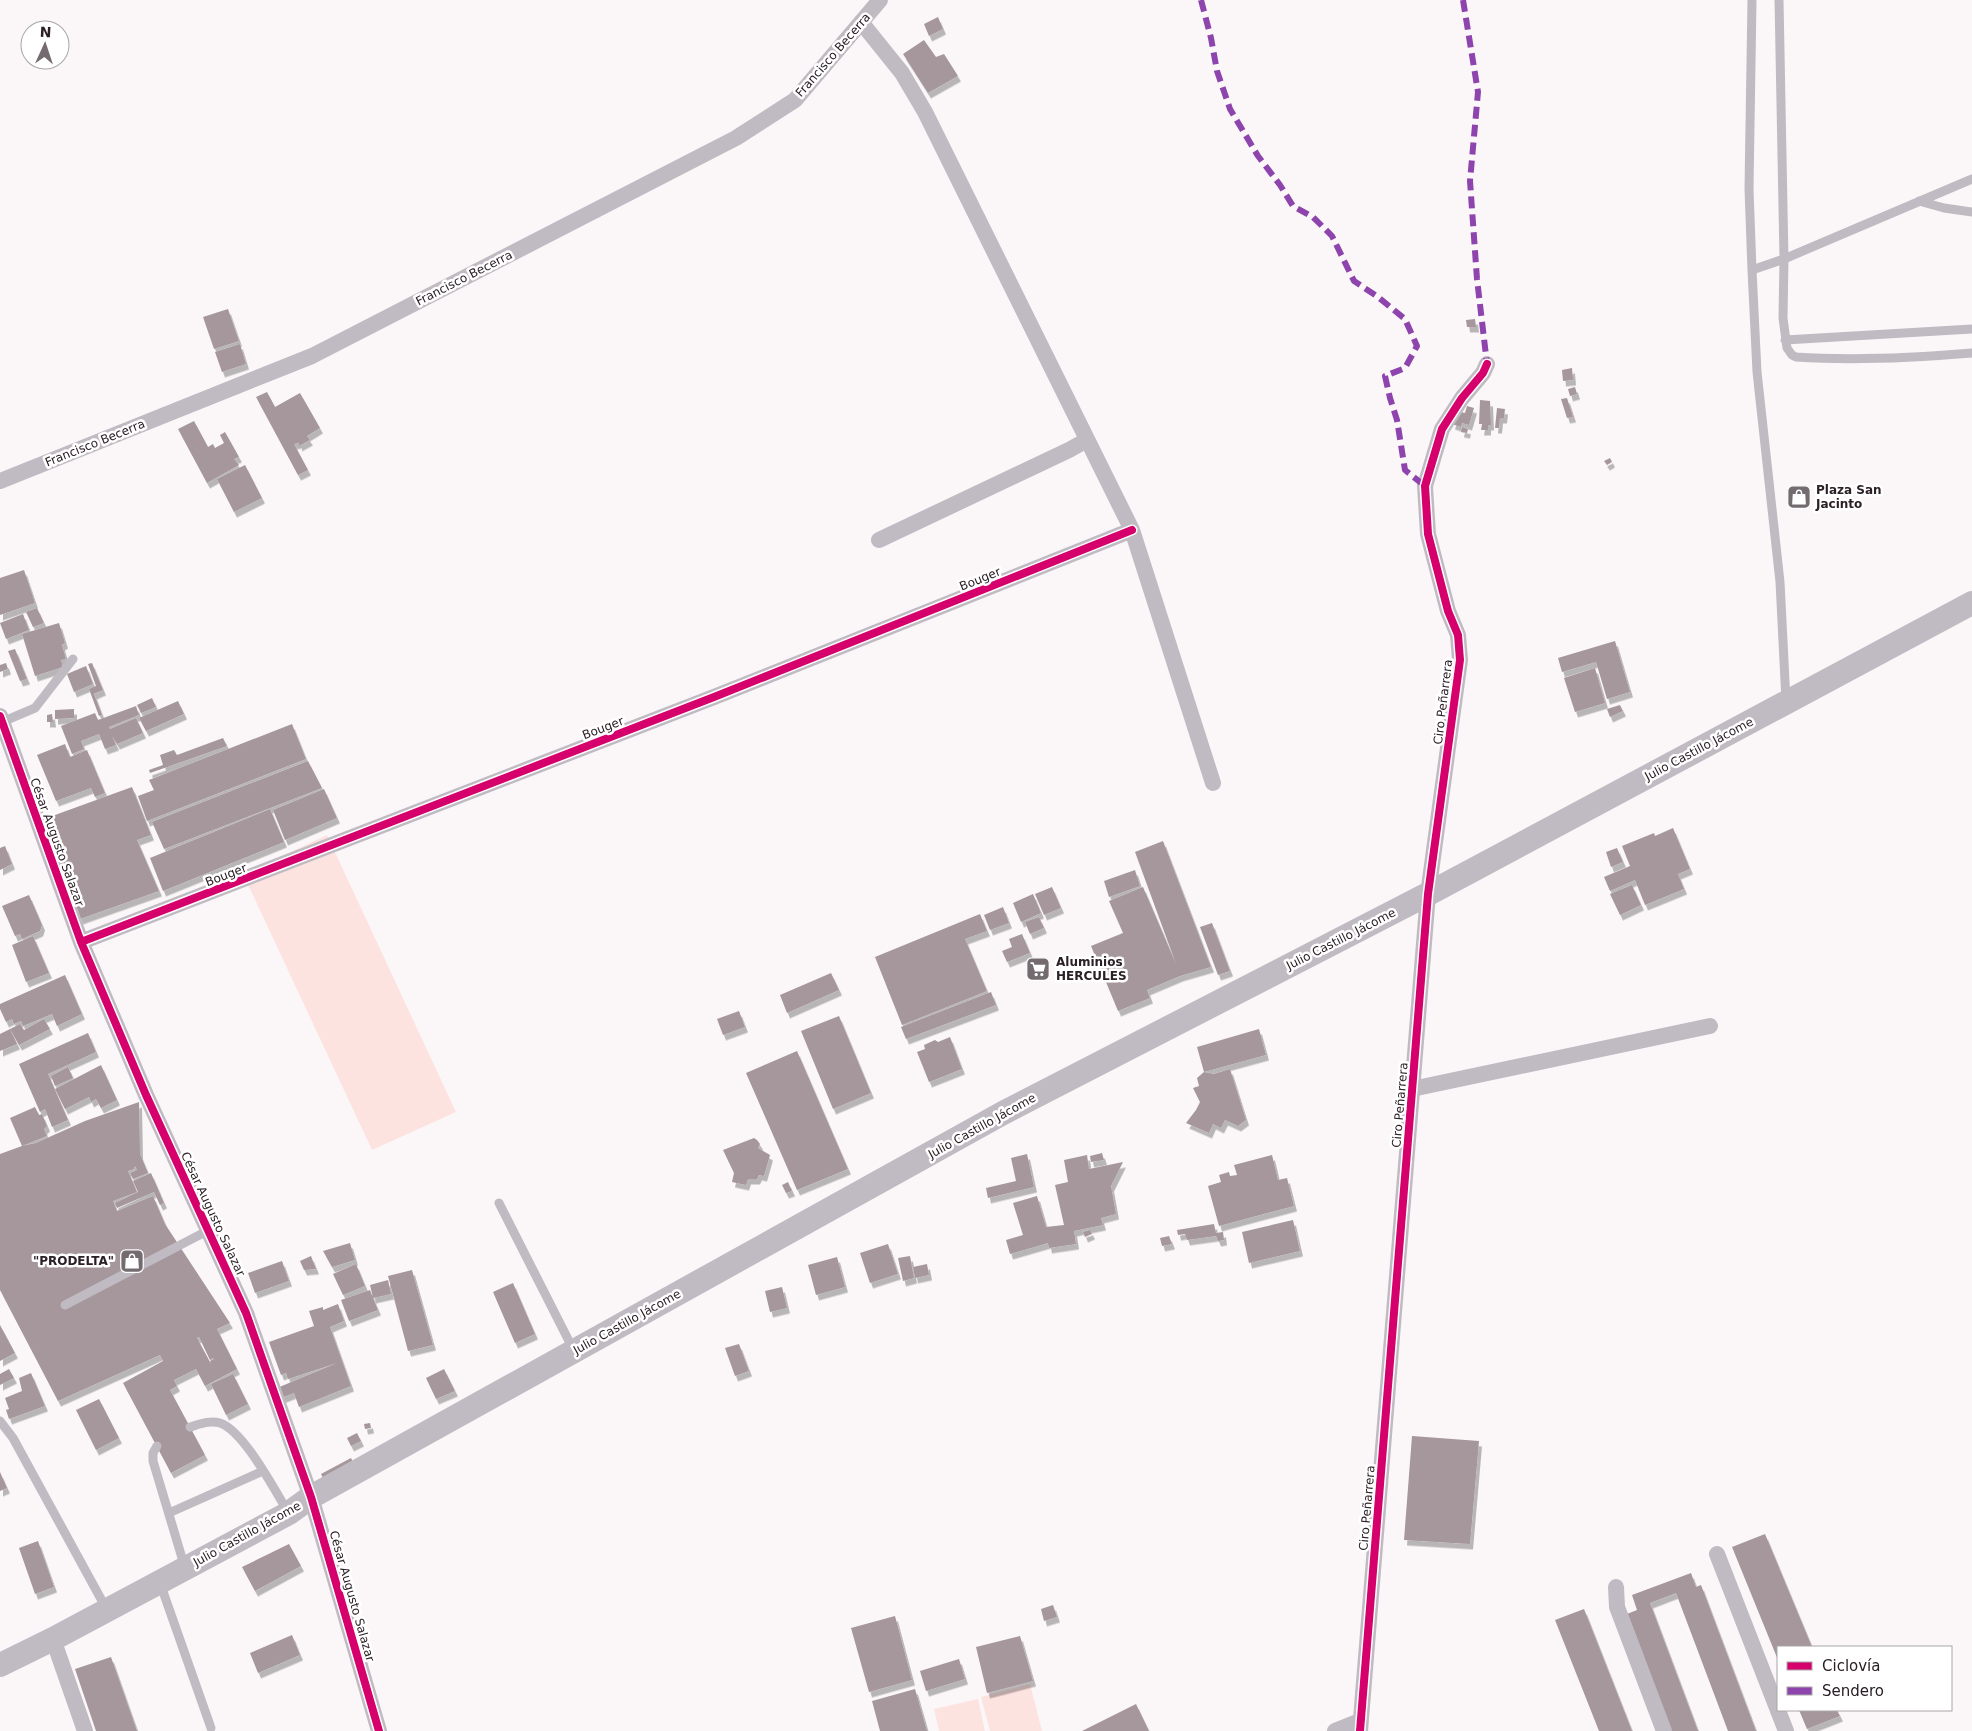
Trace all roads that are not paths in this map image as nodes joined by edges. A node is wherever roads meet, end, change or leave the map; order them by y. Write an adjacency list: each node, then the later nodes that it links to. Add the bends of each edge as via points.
1 (880, 0): 4 (street, Francisco Becerra)
2 (1752, 0): 9 (lane, via 1748,189)
3 (1779, 0): 8 (lane)
4 (862, 22): 14 (street, via 902,73 925,112); 15 (street, Francisco Becerra, via 795,100 736,138 312,356)
5 (1972, 179): 6 (lane)
6 (1919, 202): 7 (lane); 8 (lane)
7 (1972, 212)
8 (1784, 259): 9 (lane); 11 (lane)
9 (1752, 270): 20 (lane, via 1757,372 1780,582)
10 (1972, 329): 11 (lane)
11 (1785, 340): 12 (lane, via 1796,358 1828,360)
12 (1972, 353)
13 (1487, 364): 23 (street, Ciro Peñarrera, via 1442,429 1425,486 1428,534 1448,611 1458,635 1460,660)
14 (1087, 440): 16 (street); 17 (street)
15 (0, 481)
16 (1132, 530): 22 (street); 24 (street, Bouger, via 714,697)
17 (879, 540)
18 (1972, 602): 20 (main road, Julio Castillo Jácome)
19 (73, 659): 21 (lane, via 35,708)
20 (1786, 702): 23 (main road, Julio Castillo Jácome)
21 (1, 719): 24 (street, César Augusto Salazar)
22 (1213, 783)
23 (1428, 894): 26 (street, Ciro Peñarrera); 30 (main road, Julio Castillo Jácome, via 1003,1113)
24 (81, 942): 28 (street, César Augusto Salazar, via 146,1096)
25 (1710, 1026): 26 (street)
26 (1412, 1089): 47 (street, Ciro Peñarrera)
27 (499, 1203): 30 (lane)
28 (209, 1230): 29 (lane); 35 (street, César Augusto Salazar, via 246,1313)
29 (64, 1305)
30 (574, 1351): 35 (main road, Julio Castillo Jácome)
31 (0, 1421): 42 (lane, via 13,1438)
32 (190, 1427): 34 (lane, via 204,1422 222,1424 244,1442)
33 (157, 1446): 36 (lane, via 153,1461)
34 (262, 1471): 36 (lane); 37 (lane)
35 (311, 1497): 37 (main road, Julio Castillo Jácome); 50 (street, César Augusto Salazar)
36 (169, 1513): 39 (lane)
37 (289, 1513): 39 (main road, Julio Castillo Jácome)
38 (1717, 1554): 45 (street)
39 (185, 1568): 40 (main road, Julio Castillo Jácome)
40 (159, 1582): 42 (main road, Julio Castillo Jácome); 48 (lane)
41 (1616, 1587): 52 (street, via 1617,1607)
42 (107, 1610): 43 (main road, Julio Castillo Jácome)
43 (53, 1639): 44 (main road, Julio Castillo Jácome); 49 (street)
44 (0, 1665)
45 (1777, 1708)
46 (1778, 1711): 53 (street)
47 (1360, 1726): 51 (street)
48 (212, 1728)
49 (85, 1731)
50 (379, 1731)
51 (1335, 1731)
52 (1664, 1731)
53 (1786, 1731)

